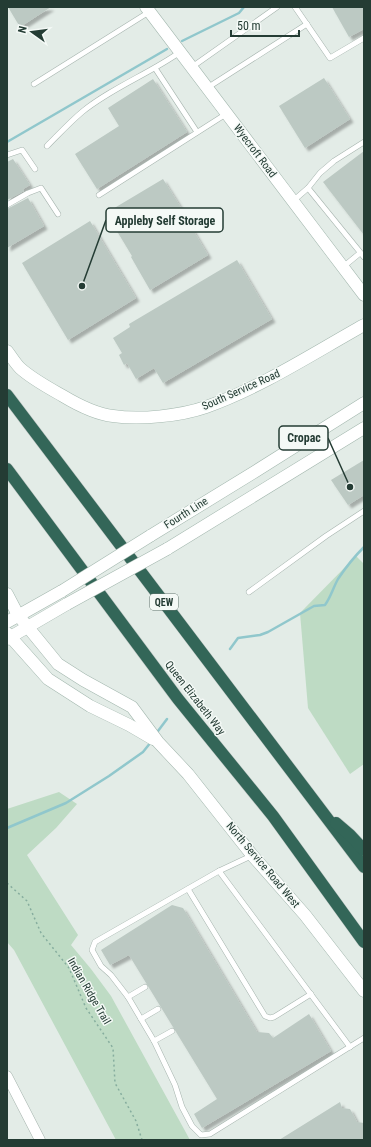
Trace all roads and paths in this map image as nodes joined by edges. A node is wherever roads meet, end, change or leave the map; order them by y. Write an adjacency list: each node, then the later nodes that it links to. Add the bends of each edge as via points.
1 (277, 7): 8 (lane)
2 (295, 7): 4 (lane)
3 (148, 9): 6 (street, Wyecroft Road); 9 (lane)
4 (307, 24): 5 (lane, via 330,58); 10 (lane)
5 (364, 38)
6 (180, 52): 7 (lane); 8 (street, Wyecroft Road)
7 (156, 68): 12 (lane); 14 (lane, via 82,111)
8 (192, 68): 10 (street, Wyecroft Road)
9 (34, 84)
10 (207, 88): 11 (street, Wyecroft Road)
11 (226, 113): 12 (lane); 19 (street, Wyecroft Road)
12 (196, 132): 18 (lane)
13 (364, 142): 17 (lane, via 334,161)
14 (47, 146)
15 (7, 155): 16 (lane, via 22,150)
16 (35, 169)
17 (308, 188): 19 (lane); 22 (lane)
18 (99, 194)
19 (293, 201): 23 (street, Wyecroft Road)
20 (7, 205): 21 (lane, via 41,188)
21 (58, 214)
22 (362, 255): 23 (lane)
23 (343, 267): 24 (street, Wyecroft Road)
24 (364, 295)
25 (364, 325): 26 (street, South Service Road, via 251,388 205,408 173,415 113,416 90,410 42,384 20,368)
26 (7, 351)
27 (7, 395): 39 (highway, QEW)
28 (364, 403): 34 (street, Fourth Line, bridge, via 62,591)
29 (364, 428): 36 (street, Fourth Line, bridge, via 167,549)
30 (7, 469): 46 (highway, Queen Elizabeth Way, via 178,699 273,816)
31 (364, 511): 32 (lane)
32 (249, 592)
33 (7, 594): 34 (street, North Service Road West)
34 (18, 615): 35 (street, Fourth Line); 36 (street, North Service Road West)
35 (7, 622)
36 (28, 627): 37 (street, Fourth Line); 38 (street, North Service Road West, via 58,664 132,707)
37 (8, 636): 38 (street, North Service Road West, via 48,679 90,706)
38 (158, 742): 41 (street, North Service Road West, via 188,774)
39 (320, 809): 40 (highway); 42 (highway, QEW)
40 (364, 850)
41 (252, 855): 43 (lane); 50 (street, North Service Road West, via 305,915)
42 (364, 868)
43 (219, 871): 45 (lane); 51 (lane)
44 (7, 883): 61 (path, Indian Ridge Trail, via 27,901 41,934 69,968 86,1008 113,1048 115,1083 136,1121)
45 (188, 889): 51 (lane, via 265,1016 274,1017); 52 (lane, via 93,945 92,950 101,966)
46 (332, 900): 47 (highway, Queen Elizabeth Way); 48 (highway)
47 (364, 942)
48 (364, 950)
49 (145, 987): 52 (lane)
50 (364, 992)
51 (310, 994): 58 (lane)
52 (128, 997): 54 (lane)
53 (158, 1009): 54 (lane)
54 (141, 1019): 57 (lane)
55 (172, 1031): 57 (lane)
56 (364, 1038): 58 (lane)
57 (154, 1041): 58 (lane, via 175,1085 182,1107 197,1132 206,1136)
58 (350, 1047)
59 (7, 1077): 60 (street)
60 (40, 1140)
61 (142, 1140)

